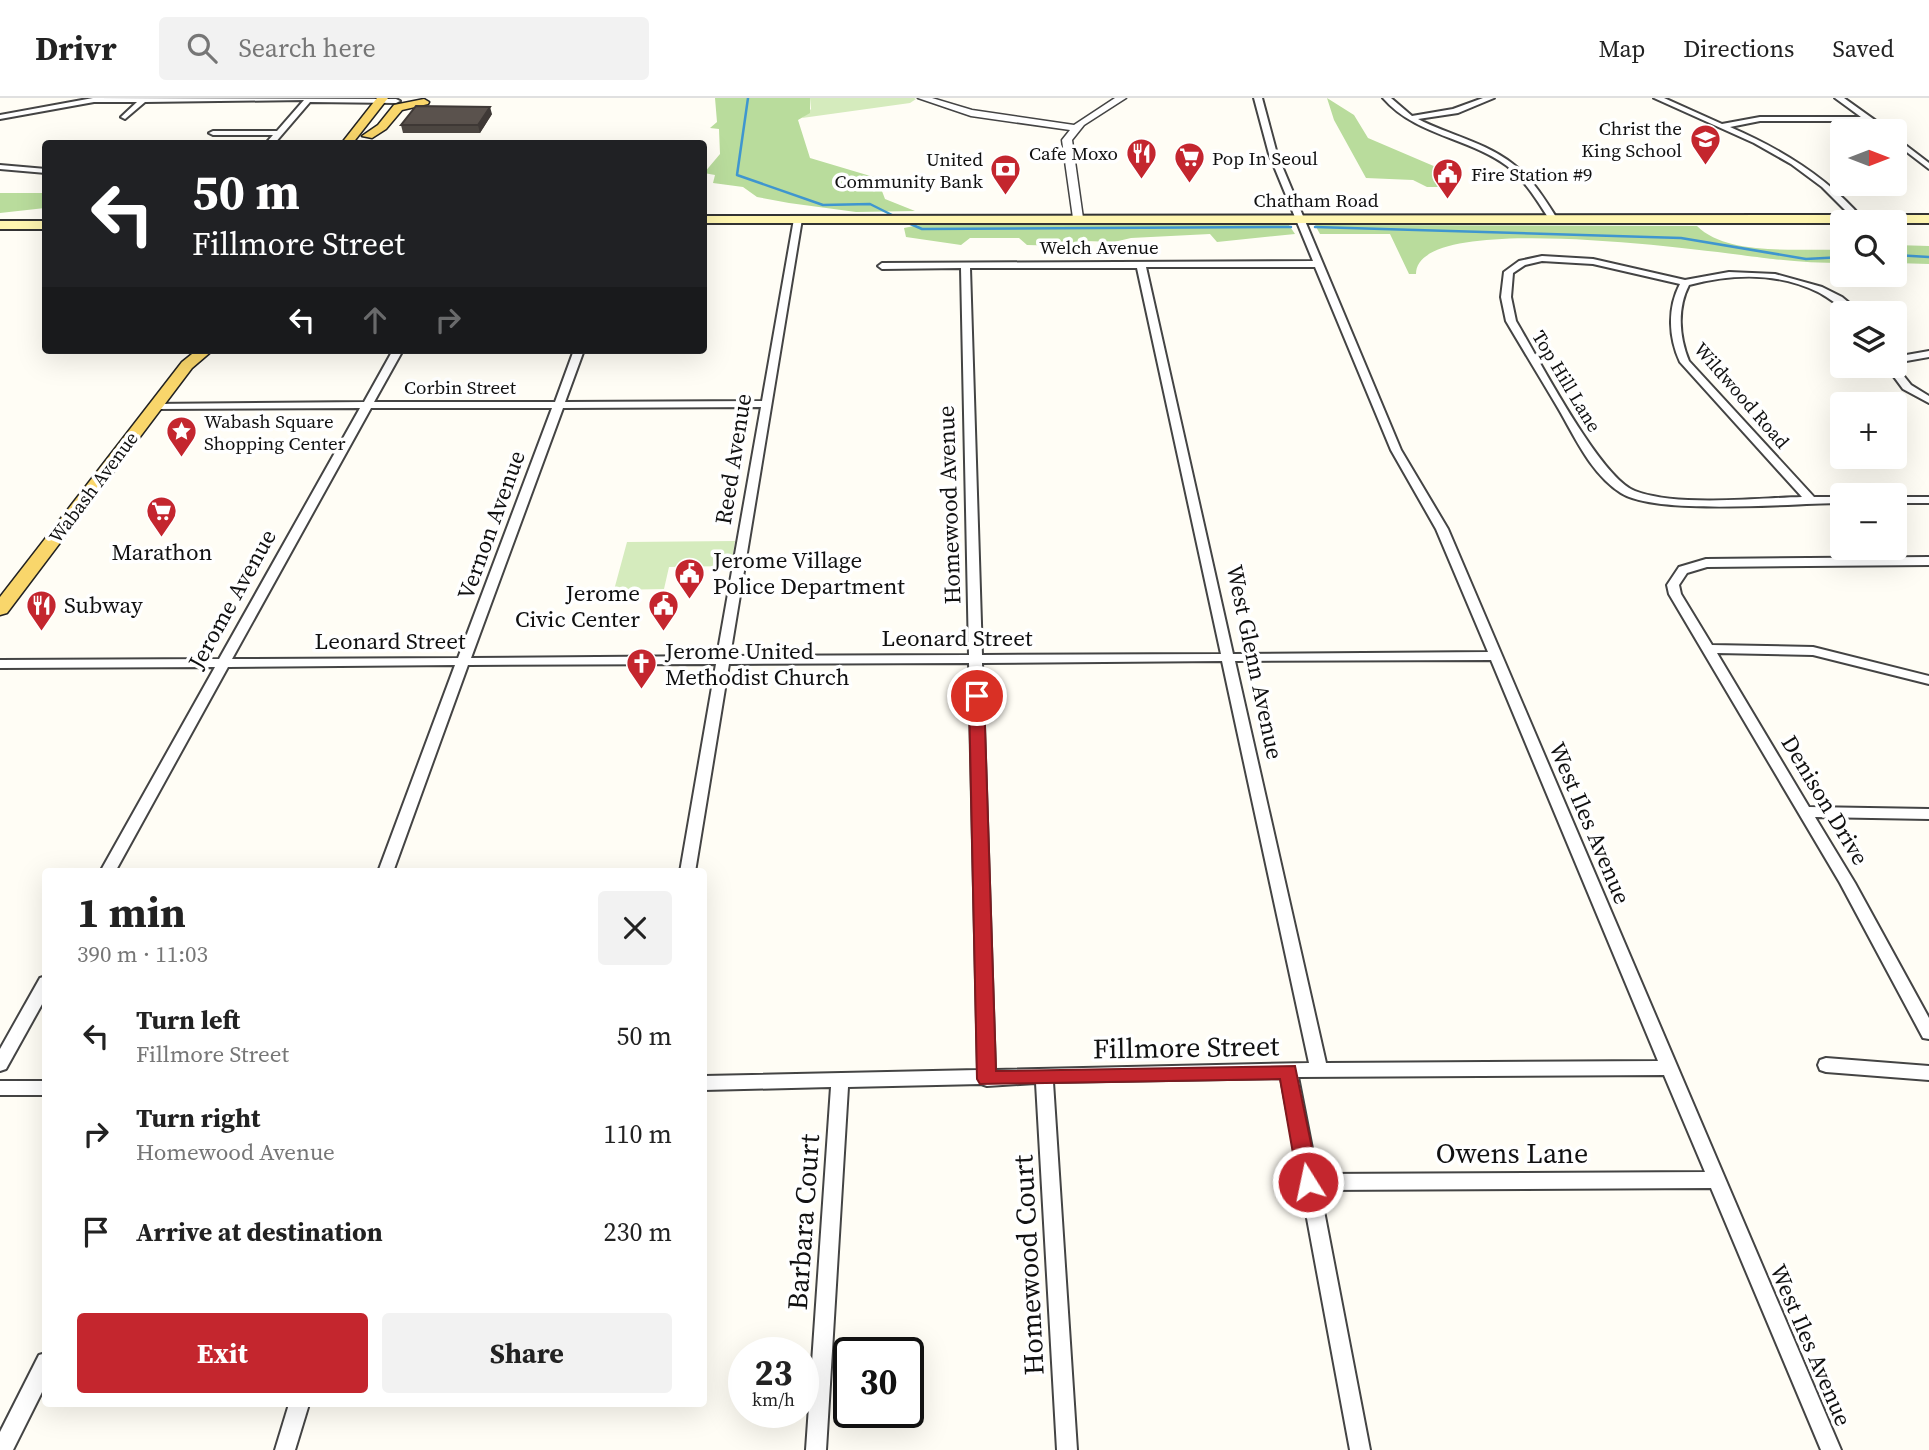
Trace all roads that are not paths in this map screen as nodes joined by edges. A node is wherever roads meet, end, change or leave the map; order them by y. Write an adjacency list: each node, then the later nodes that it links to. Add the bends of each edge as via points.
1 (319, 98): 9 (street)
2 (923, 98): 20 (street, via 979,114)
3 (1121, 98): 20 (street)
4 (1258, 98): 32 (street, West Iles Avenue, via 1268,142)
5 (1387, 98): 16 (street)
6 (1490, 98): 16 (street, via 1455,111)
7 (1658, 98): 19 (street)
8 (1839, 98): 18 (street)
9 (309, 99): 11 (street); 12 (street); 22 (street)
10 (397, 99): 12 (street); 25 (main road)
11 (143, 100): 14 (street, via 77,102); 15 (street)
12 (382, 100): 24 (main road)
13 (424, 102): 25 (main road, via 398,107)
14 (0, 117)
15 (125, 117)
16 (1412, 118): 38 (street, via 1500,158 1524,177)
17 (1830, 119): 19 (street, via 1770,119)
18 (1870, 119)
19 (1721, 126): 30 (street, via 1803,169)
20 (1076, 128): 31 (street, via 1067,140 1067,149)
21 (213, 133): 22 (street)
22 (278, 133): 23 (street)
23 (272, 140)
24 (349, 140)
25 (366, 140)
26 (1908, 150): 28 (street)
27 (0, 167): 29 (street)
28 (1929, 167)
29 (42, 171)
30 (1849, 210)
31 (1078, 218): 32 (main road, Chatham Road); 33 (main road, Chatham Road)
32 (1299, 218): 38 (main road, Chatham Road); 41 (street, West Iles Avenue)
33 (798, 219): 37 (main road, Chatham Road); 55 (street, Reed Avenue)
34 (1830, 219): 38 (main road, Chatham Road)
35 (1907, 219): 36 (main road, Chatham Road)
36 (1929, 219)
37 (707, 220)
38 (1554, 220)
39 (0, 225): 40 (main road)
40 (42, 225)
41 (1317, 264): 44 (street, Welch Avenue); 65 (street, West Iles Avenue, via 1396,450 1442,529)
42 (882, 265): 43 (street, Welch Avenue)
43 (965, 265): 44 (street, Welch Avenue); 67 (street, Homewood Avenue)
44 (1141, 265): 66 (street, West Glenn Avenue)
45 (1685, 283): 46 (street, via 1726,274 1776,278 1820,290); 58 (street, Wildwood Road, via 1676,343 1685,362); 58 (street, Top Hill Lane, via 1581,261 1533,259 1509,272 1507,307 1594,460 1624,490 1669,500)
46 (1837, 301)
47 (396, 354): 56 (street, Jerome Avenue)
48 (577, 354): 54 (street, Vernon Avenue)
49 (1929, 354): 51 (street)
50 (187, 358): 57 (main road, Wabash Avenue)
51 (1907, 358)
52 (1900, 378): 53 (street)
53 (1929, 400)
54 (558, 404): 55 (street, Corbin Street); 56 (street, Corbin Street); 69 (street, Vernon Avenue)
55 (765, 404): 68 (street, Reed Avenue)
56 (368, 405): 57 (street, Corbin Street); 71 (street, Jerome Avenue)
57 (155, 406): 63 (main road, Wabash Avenue)
58 (1811, 500): 59 (street)
59 (1830, 500)
60 (1907, 500): 61 (street)
61 (1929, 500)
62 (1929, 561): 64 (street, Denison Drive, via 1706,563 1683,570 1672,585)
63 (0, 609)
64 (1709, 649): 72 (street, via 1813,651); 73 (street, Denison Drive)
65 (1494, 656): 66 (street, Leonard Street); 82 (street, West Iles Avenue)
66 (1229, 657): 67 (street, Leonard Street); 83 (street, West Glenn Avenue)
67 (976, 659): 68 (street, Leonard Street); 87 (street, Homewood Avenue)
68 (724, 660): 69 (street, Leonard Street); 77 (street, Reed Avenue)
69 (463, 662): 71 (street, Leonard Street); 76 (street, Vernon Avenue)
70 (0, 664): 71 (street, Leonard Street)
71 (222, 664): 75 (street, Jerome Avenue)
72 (1929, 680)
73 (1804, 812): 74 (street); 79 (street, Denison Drive)
74 (1929, 814)
75 (109, 868)
76 (386, 868)
77 (688, 868)
78 (42, 989): 80 (street)
79 (1929, 1033)
80 (0, 1064)
81 (1826, 1065): 85 (street)
82 (1669, 1068): 83 (street, Fillmore Street); 92 (street, West Iles Avenue)
83 (1319, 1070): 84 (street, Fillmore Street)
84 (1288, 1071): 86 (street, Fillmore Street); 93 (street)
85 (1929, 1073)
86 (1044, 1076): 87 (street, Fillmore Street); 99 (street, Homewood Court)
87 (987, 1079): 88 (street, Fillmore Street)
88 (840, 1082): 89 (street, Fillmore Street); 98 (street, Barbara Court)
89 (707, 1083)
90 (0, 1088): 91 (street)
91 (42, 1088)
92 (1717, 1180): 93 (street, Owens Lane); 101 (street, West Iles Avenue)
93 (1308, 1182): 100 (street)
94 (42, 1370): 96 (street)
95 (298, 1407): 97 (street)
96 (2, 1450)
97 (285, 1450)
98 (816, 1450)
99 (1067, 1450)
100 (1360, 1450)
101 (1831, 1450)

